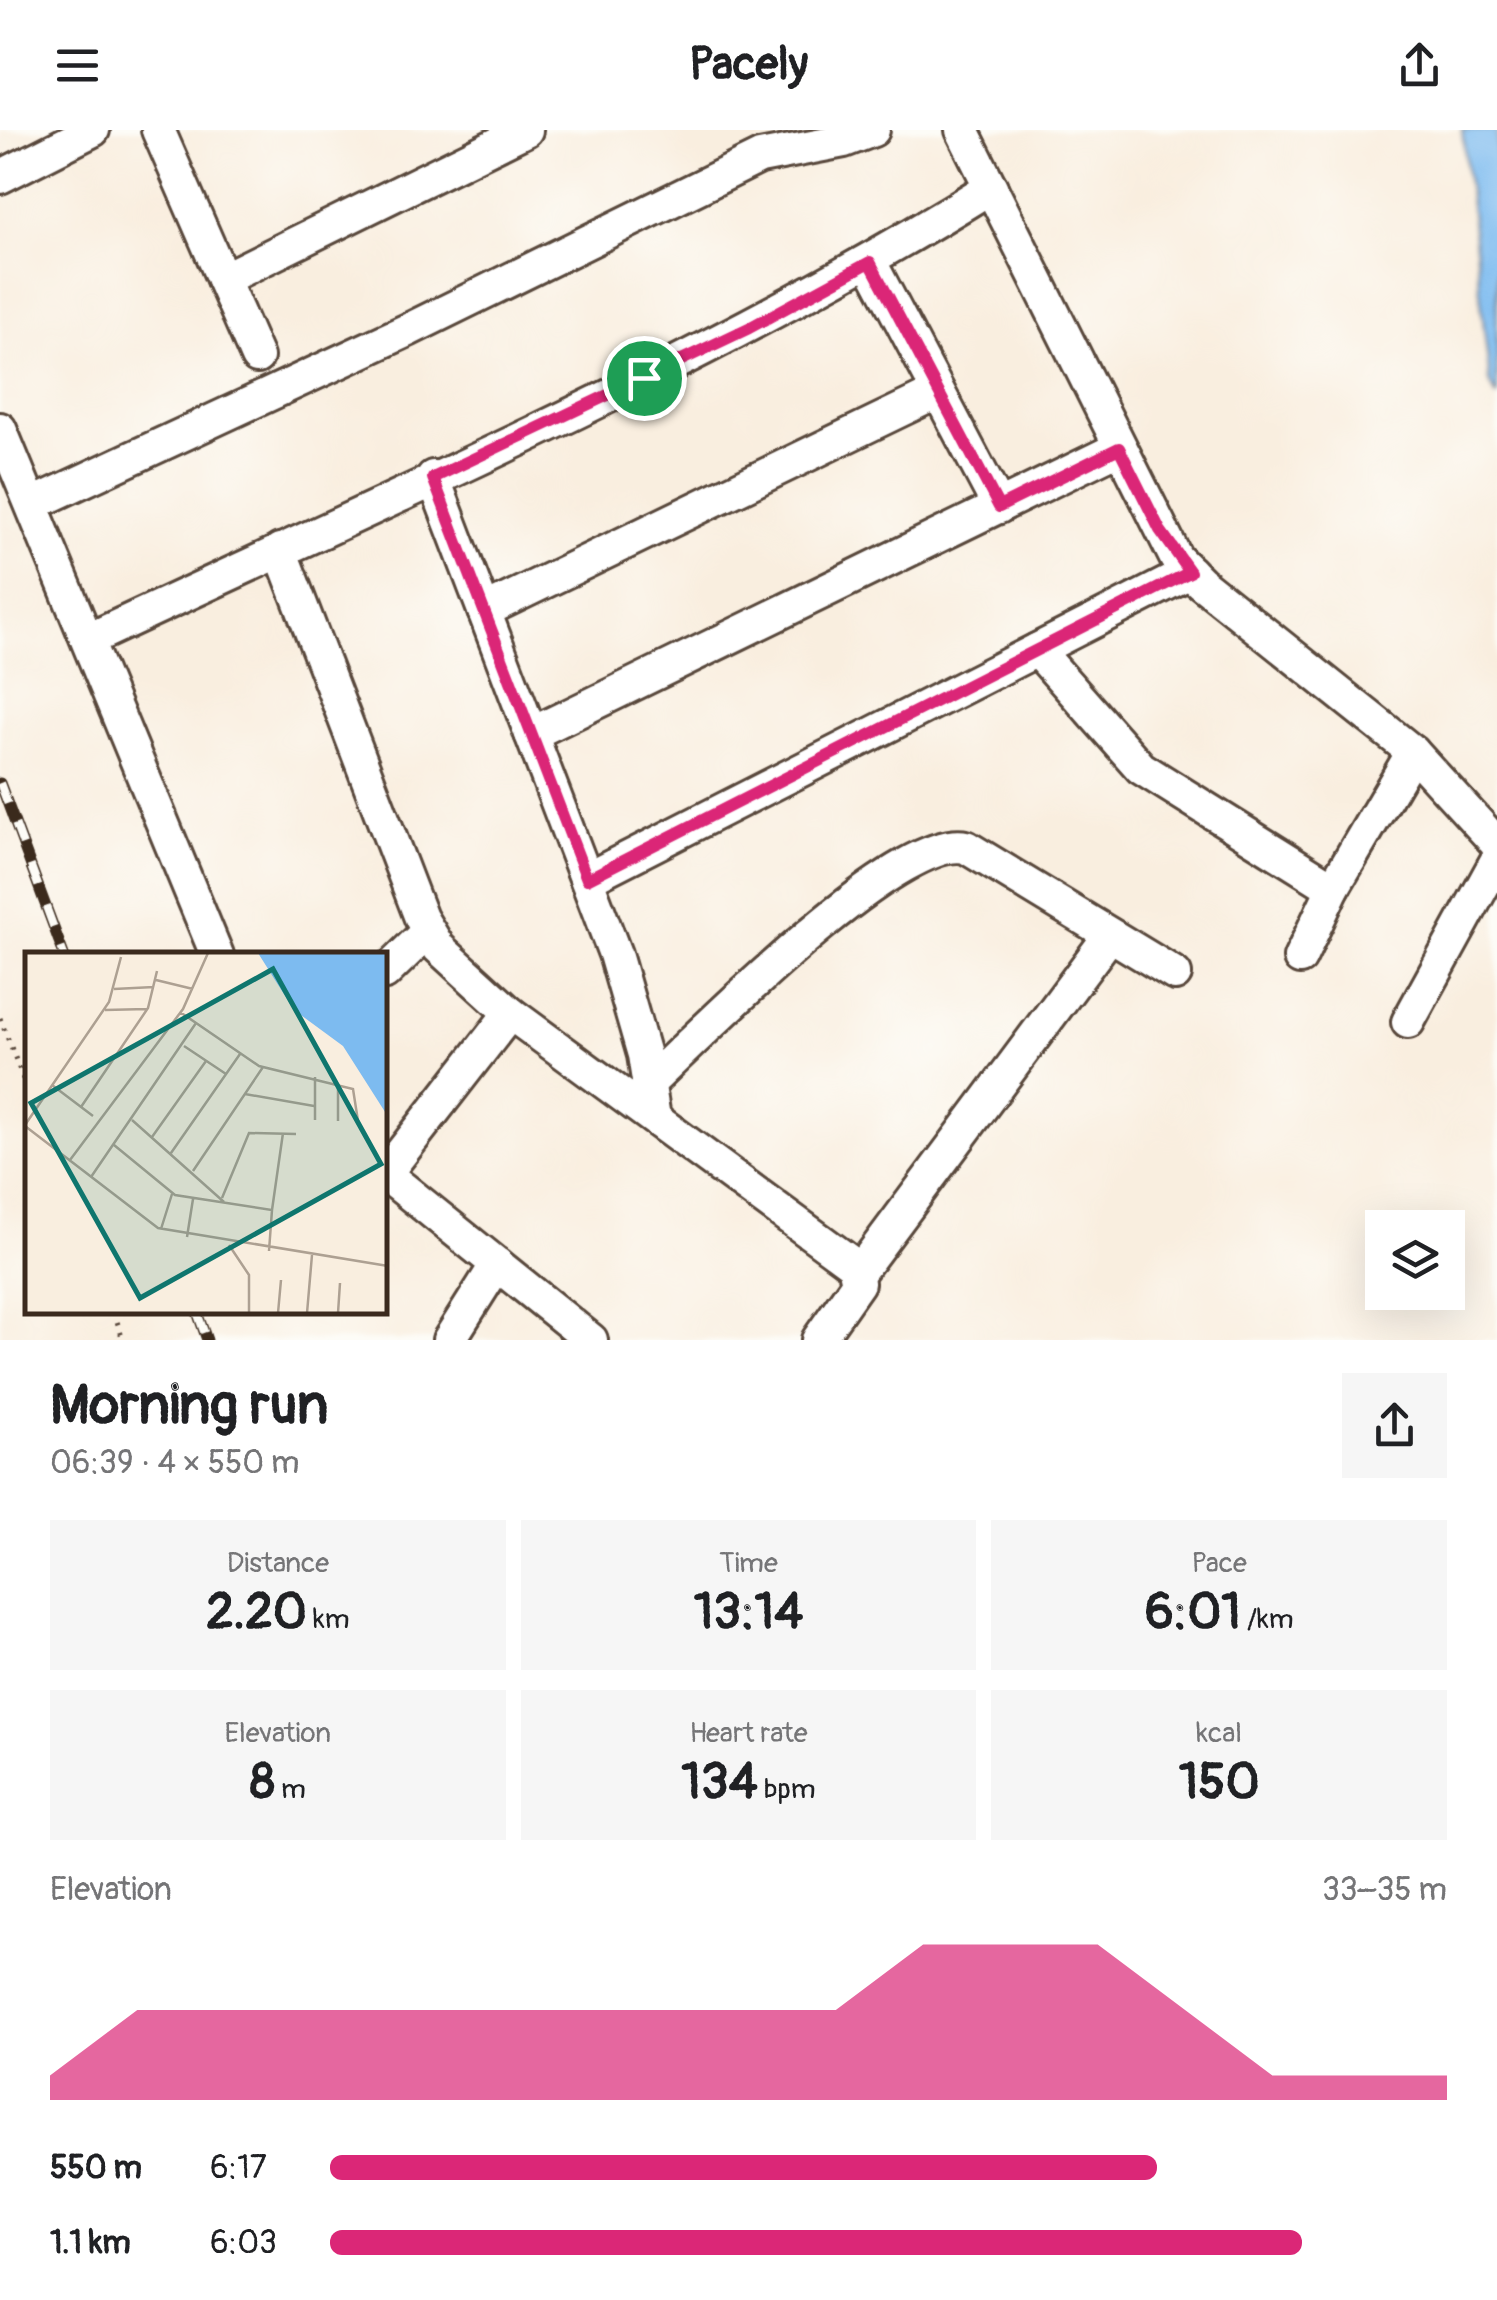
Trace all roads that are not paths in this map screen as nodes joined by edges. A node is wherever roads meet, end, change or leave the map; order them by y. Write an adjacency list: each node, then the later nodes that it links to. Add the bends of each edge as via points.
1 (93, 130): 6 (street)
2 (158, 130): 9 (street)
3 (526, 130): 9 (street)
4 (874, 130): 15 (street, via 760,158)
5 (962, 130): 7 (street)
6 (0, 177)
7 (991, 187): 8 (street); 13 (street)
8 (870, 262): 11 (street); 14 (street, via 749,328)
9 (223, 280): 10 (street)
10 (257, 357)
11 (938, 392): 16 (street); 19 (street)
12 (0, 429): 15 (street)
13 (1119, 448): 16 (street); 18 (street, via 1160,530)
14 (433, 478): 17 (street); 19 (street)
15 (32, 504): 20 (street)
16 (999, 507): 22 (street)
17 (280, 550): 20 (street); 28 (street)
18 (1190, 572): 21 (street); 23 (street)
19 (484, 610): 22 (street)
20 (88, 640): 30 (street)
21 (1037, 650): 26 (street); 27 (street, via 1142,768)
22 (532, 734): 26 (street)
23 (1414, 752): 24 (street); 27 (street)
24 (1497, 844)
25 (1497, 860): 35 (street)
26 (587, 879): 36 (street, via 626,989)
27 (1333, 888): 31 (street)
28 (428, 931): 32 (street); 34 (street)
29 (1110, 935): 33 (street); 36 (street, via 966,847 930,849 872,883); 41 (street)
30 (216, 952)
31 (1300, 958)
32 (388, 970)
33 (1174, 974)
34 (510, 1013): 37 (street); 38 (street)
35 (1408, 1022)
36 (648, 1084): 37 (street)
37 (654, 1118): 41 (street)
38 (388, 1170)
39 (388, 1176): 40 (street)
40 (497, 1264): 42 (street); 43 (street)
41 (859, 1272): 44 (street)
42 (573, 1333)
43 (448, 1340)
44 (818, 1340)

